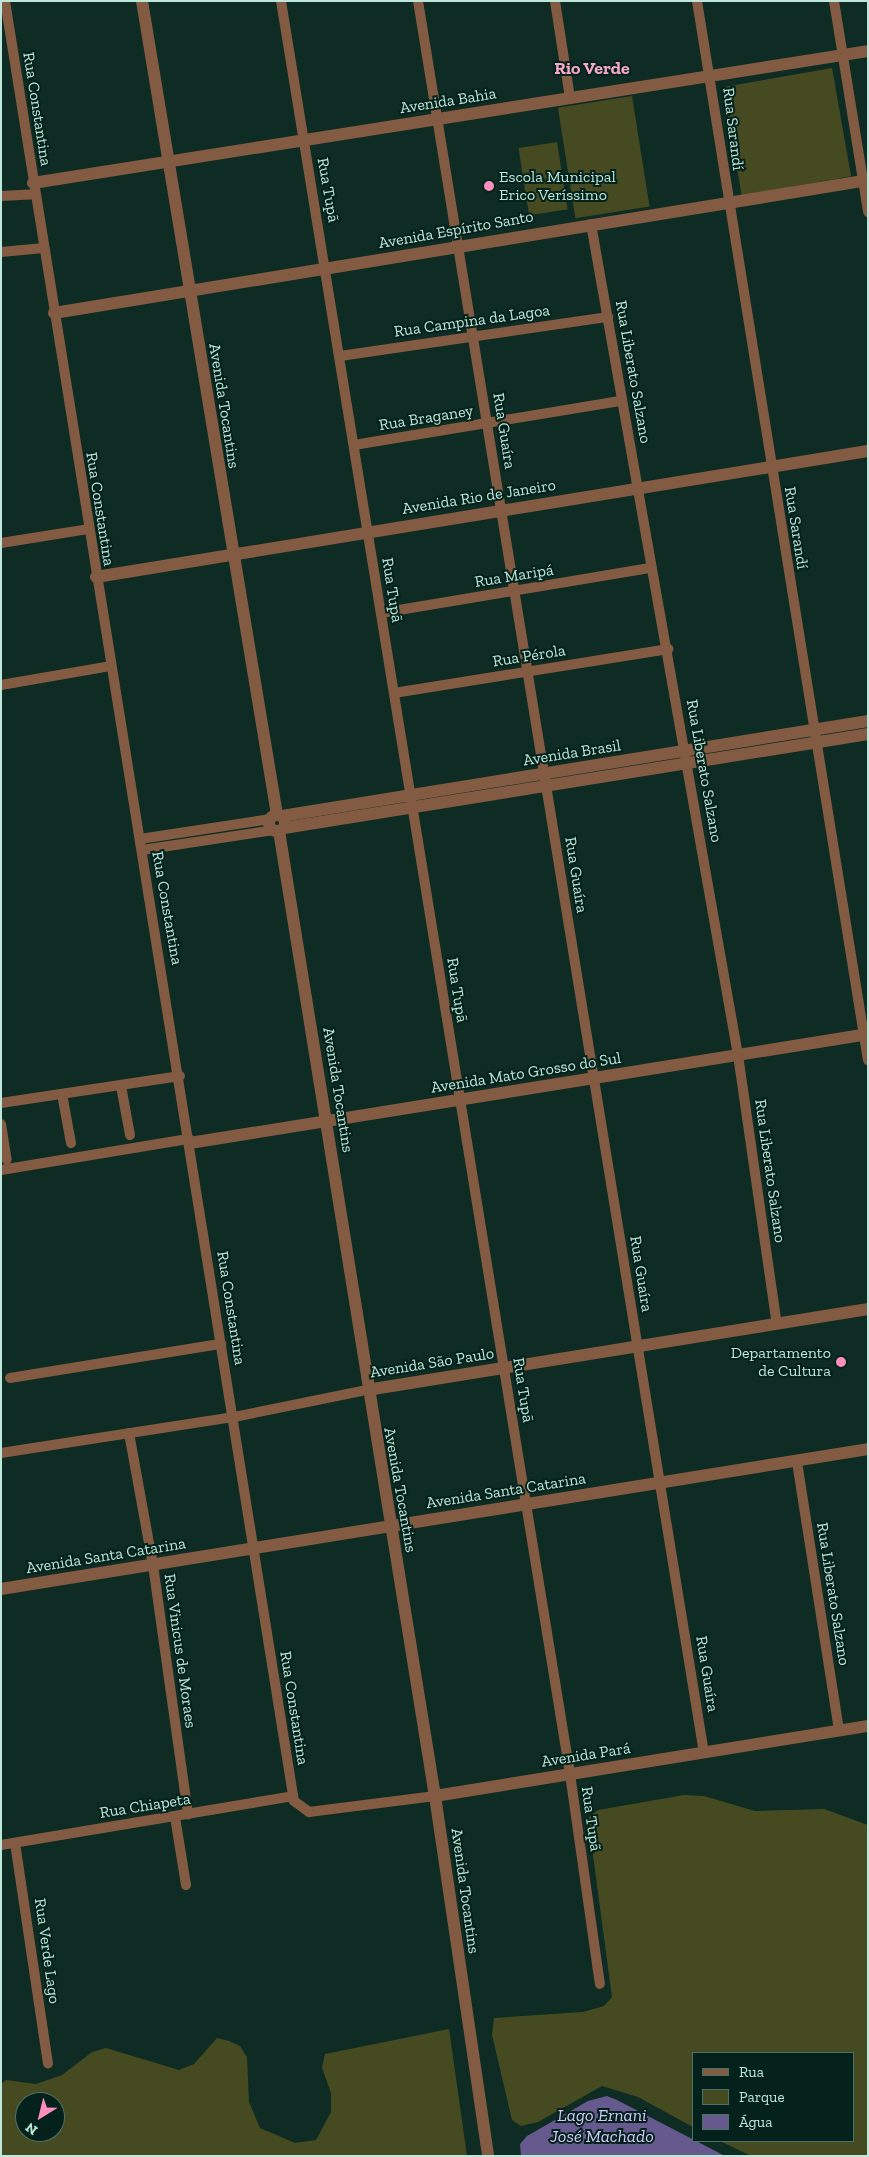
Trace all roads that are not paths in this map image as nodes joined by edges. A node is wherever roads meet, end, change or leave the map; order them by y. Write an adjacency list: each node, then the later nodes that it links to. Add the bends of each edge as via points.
1 (5, 1): 16 (street, Rua Constantina)
2 (142, 1): 14 (street, Avenida Tocantins)
3 (281, 1): 13 (street, Rua Tupã)
4 (418, 1): 12 (street, Rua Guaíra)
5 (555, 1): 11 (street)
6 (697, 1): 10 (street, Rua Sarandí)
7 (834, 1): 9 (street)
8 (868, 51): 9 (street, Avenida Bahia)
9 (844, 55): 10 (street, Avenida Bahia); 15 (street)
10 (710, 75): 11 (street, Avenida Bahia); 18 (street, Rua Sarandí)
11 (570, 98): 12 (street, Avenida Bahia)
12 (438, 119): 13 (street, Avenida Bahia); 21 (street, Rua Guaíra)
13 (304, 140): 14 (street, Avenida Bahia); 24 (street, Rua Tupã)
14 (169, 162): 16 (street, Avenida Bahia); 25 (street, Avenida Tocantins)
15 (863, 181): 18 (street, Avenida Espírito Santo); 19 (street)
16 (34, 188): 17 (street); 22 (street, Rua Constantina)
17 (1, 196)
18 (727, 201): 20 (street, Avenida Espírito Santo); 34 (street, Rua Sarandí)
19 (868, 212)
20 (591, 224): 21 (street, Avenida Espírito Santo); 27 (street, Rua Liberato Salzano)
21 (458, 247): 24 (street, Avenida Espírito Santo); 28 (street, Rua Guaíra)
22 (44, 248): 23 (street); 26 (street, Rua Constantina)
23 (1, 252)
24 (326, 268): 25 (street, Avenida Espírito Santo); 29 (street, Rua Tupã)
25 (190, 292): 26 (street, Avenida Espírito Santo); 40 (street, Avenida Tocantins)
26 (54, 313): 37 (street, Rua Constantina)
27 (608, 317): 28 (street, Rua Campina da Lagoa); 30 (street, Rua Liberato Salzano)
28 (474, 336): 29 (street, Rua Campina da Lagoa); 31 (street, Rua Guaíra)
29 (340, 356): 32 (street, Rua Tupã)
30 (621, 401): 31 (street, Rua Braganey); 35 (street, Rua Liberato Salzano)
31 (487, 424): 32 (street, Rua Braganey); 36 (street, Rua Guaíra)
32 (354, 445): 38 (street, Rua Tupã)
33 (868, 451): 34 (street, Avenida Rio de Janeiro)
34 (770, 467): 35 (street, Avenida Rio de Janeiro); 52 (street, Rua Sarandí)
35 (639, 488): 36 (street, Avenida Rio de Janeiro); 41 (street, Rua Liberato Salzano)
36 (501, 510): 38 (street, Avenida Rio de Janeiro); 43 (street, Rua Guaíra)
37 (88, 529): 39 (street); 42 (street, Rua Constantina)
38 (368, 531): 40 (street, Avenida Rio de Janeiro); 44 (street, Rua Tupã)
39 (1, 543)
40 (231, 553): 42 (street, Avenida Rio de Janeiro); 56 (street, Avenida Tocantins)
41 (651, 568): 43 (street, Rua Maripá); 45 (street, Rua Liberato Salzano)
42 (96, 576): 46 (street, Rua Constantina)
43 (515, 591): 44 (street, Rua Maripá); 47 (street, Rua Guaíra)
44 (381, 612): 49 (street, Rua Tupã)
45 (668, 649): 47 (street, Rua Pérola); 53 (street, Rua Liberato Salzano)
46 (111, 666): 48 (street); 57 (street, Rua Constantina)
47 (528, 672): 49 (street, Rua Pérola); 54 (street, Rua Guaíra)
48 (1, 685)
49 (394, 693): 55 (street, Rua Tupã)
50 (868, 721): 52 (street, Avenida Brasil)
51 (868, 734): 52 (street, Avenida Brasil)
52 (815, 736): 53 (street, Avenida Brasil); 59 (street, Rua Sarandí)
53 (686, 757): 54 (street, Avenida Brasil); 60 (street, Rua Liberato Salzano)
54 (546, 780): 55 (street, Avenida Brasil); 63 (street, Rua Guaíra)
55 (411, 801): 56 (street, Avenida Brasil); 66 (street, Rua Tupã)
56 (277, 823): 57 (street, Avenida Brasil); 58 (street, Avenida Brasil); 68 (street, Avenida Tocantins)
57 (140, 839): 58 (street, Rua Constantina)
58 (142, 850): 62 (street, Rua Constantina)
59 (866, 1034): 60 (street, Avenida Mato Grosso do Sul); 61 (street, Rua Sarandí)
60 (738, 1055): 63 (street, Avenida Mato Grosso do Sul); 76 (street, Rua Liberato Salzano)
61 (868, 1060)
62 (180, 1076): 64 (street); 71 (street, Rua Constantina)
63 (594, 1079): 66 (street, Avenida Mato Grosso do Sul); 78 (street, Rua Guaíra)
64 (121, 1086): 65 (street); 70 (street)
65 (62, 1094): 67 (street); 72 (street)
66 (460, 1100): 68 (street, Avenida Mato Grosso do Sul); 79 (street, Rua Tupã)
67 (1, 1103)
68 (327, 1123): 71 (street, Avenida Mato Grosso do Sul); 81 (street, Avenida Tocantins)
69 (1, 1124): 73 (street)
70 (130, 1135)
71 (190, 1141): 74 (street); 77 (street, Rua Constantina)
72 (70, 1143)
73 (7, 1160)
74 (1, 1170)
75 (868, 1309): 76 (street, Avenida São Paulo)
76 (777, 1324): 78 (street, Avenida São Paulo)
77 (221, 1344): 80 (street); 82 (street, Rua Constantina)
78 (638, 1347): 79 (street, Avenida São Paulo); 87 (street, Rua Guaíra)
79 (504, 1368): 81 (street, Avenida São Paulo); 88 (street, Rua Tupã)
80 (10, 1378)
81 (367, 1390): 82 (street, Avenida São Paulo); 89 (street, Avenida Tocantins)
82 (234, 1417): 83 (street, Avenida São Paulo); 90 (street, Rua Constantina)
83 (129, 1433): 85 (street, Avenida São Paulo); 91 (street, Rua Vinicus de Moraes)
84 (868, 1449): 86 (street, Avenida Santa Catarina)
85 (1, 1453)
86 (797, 1462): 87 (street, Avenida Santa Catarina); 94 (street, Rua Liberato Salzano)
87 (660, 1483): 88 (street, Avenida Santa Catarina); 95 (street, Rua Guaíra)
88 (526, 1504): 89 (street, Avenida Santa Catarina); 96 (street, Rua Tupã)
89 (390, 1526): 90 (street, Avenida Santa Catarina); 98 (street, Avenida Tocantins)
90 (254, 1549): 91 (street, Avenida Santa Catarina); 97 (street, Rua Constantina)
91 (153, 1564): 92 (street, Avenida Santa Catarina); 99 (street, Rua Vinicus de Moraes)
92 (1, 1589)
93 (868, 1726): 94 (street, Avenida Pará)
94 (839, 1731): 95 (street, Avenida Pará)
95 (704, 1753): 96 (street, Avenida Pará)
96 (570, 1774): 98 (street, Avenida Pará); 104 (street, Rua Tupã)
97 (293, 1796): 98 (street, Avenida Pará, via 298,1808 309,1812); 99 (street, Rua Chiapeta)
98 (435, 1796): 106 (street, Avenida Tocantins)
99 (188, 1815): 100 (street, Rua Chiapeta)
100 (175, 1817): 101 (street, Rua Chiapeta); 103 (street)
101 (15, 1843): 102 (street, Rua Chiapeta); 105 (street, Rua Verde Lago)
102 (1, 1846)
103 (186, 1885)
104 (600, 1984)
105 (48, 2064)
106 (488, 2156)

